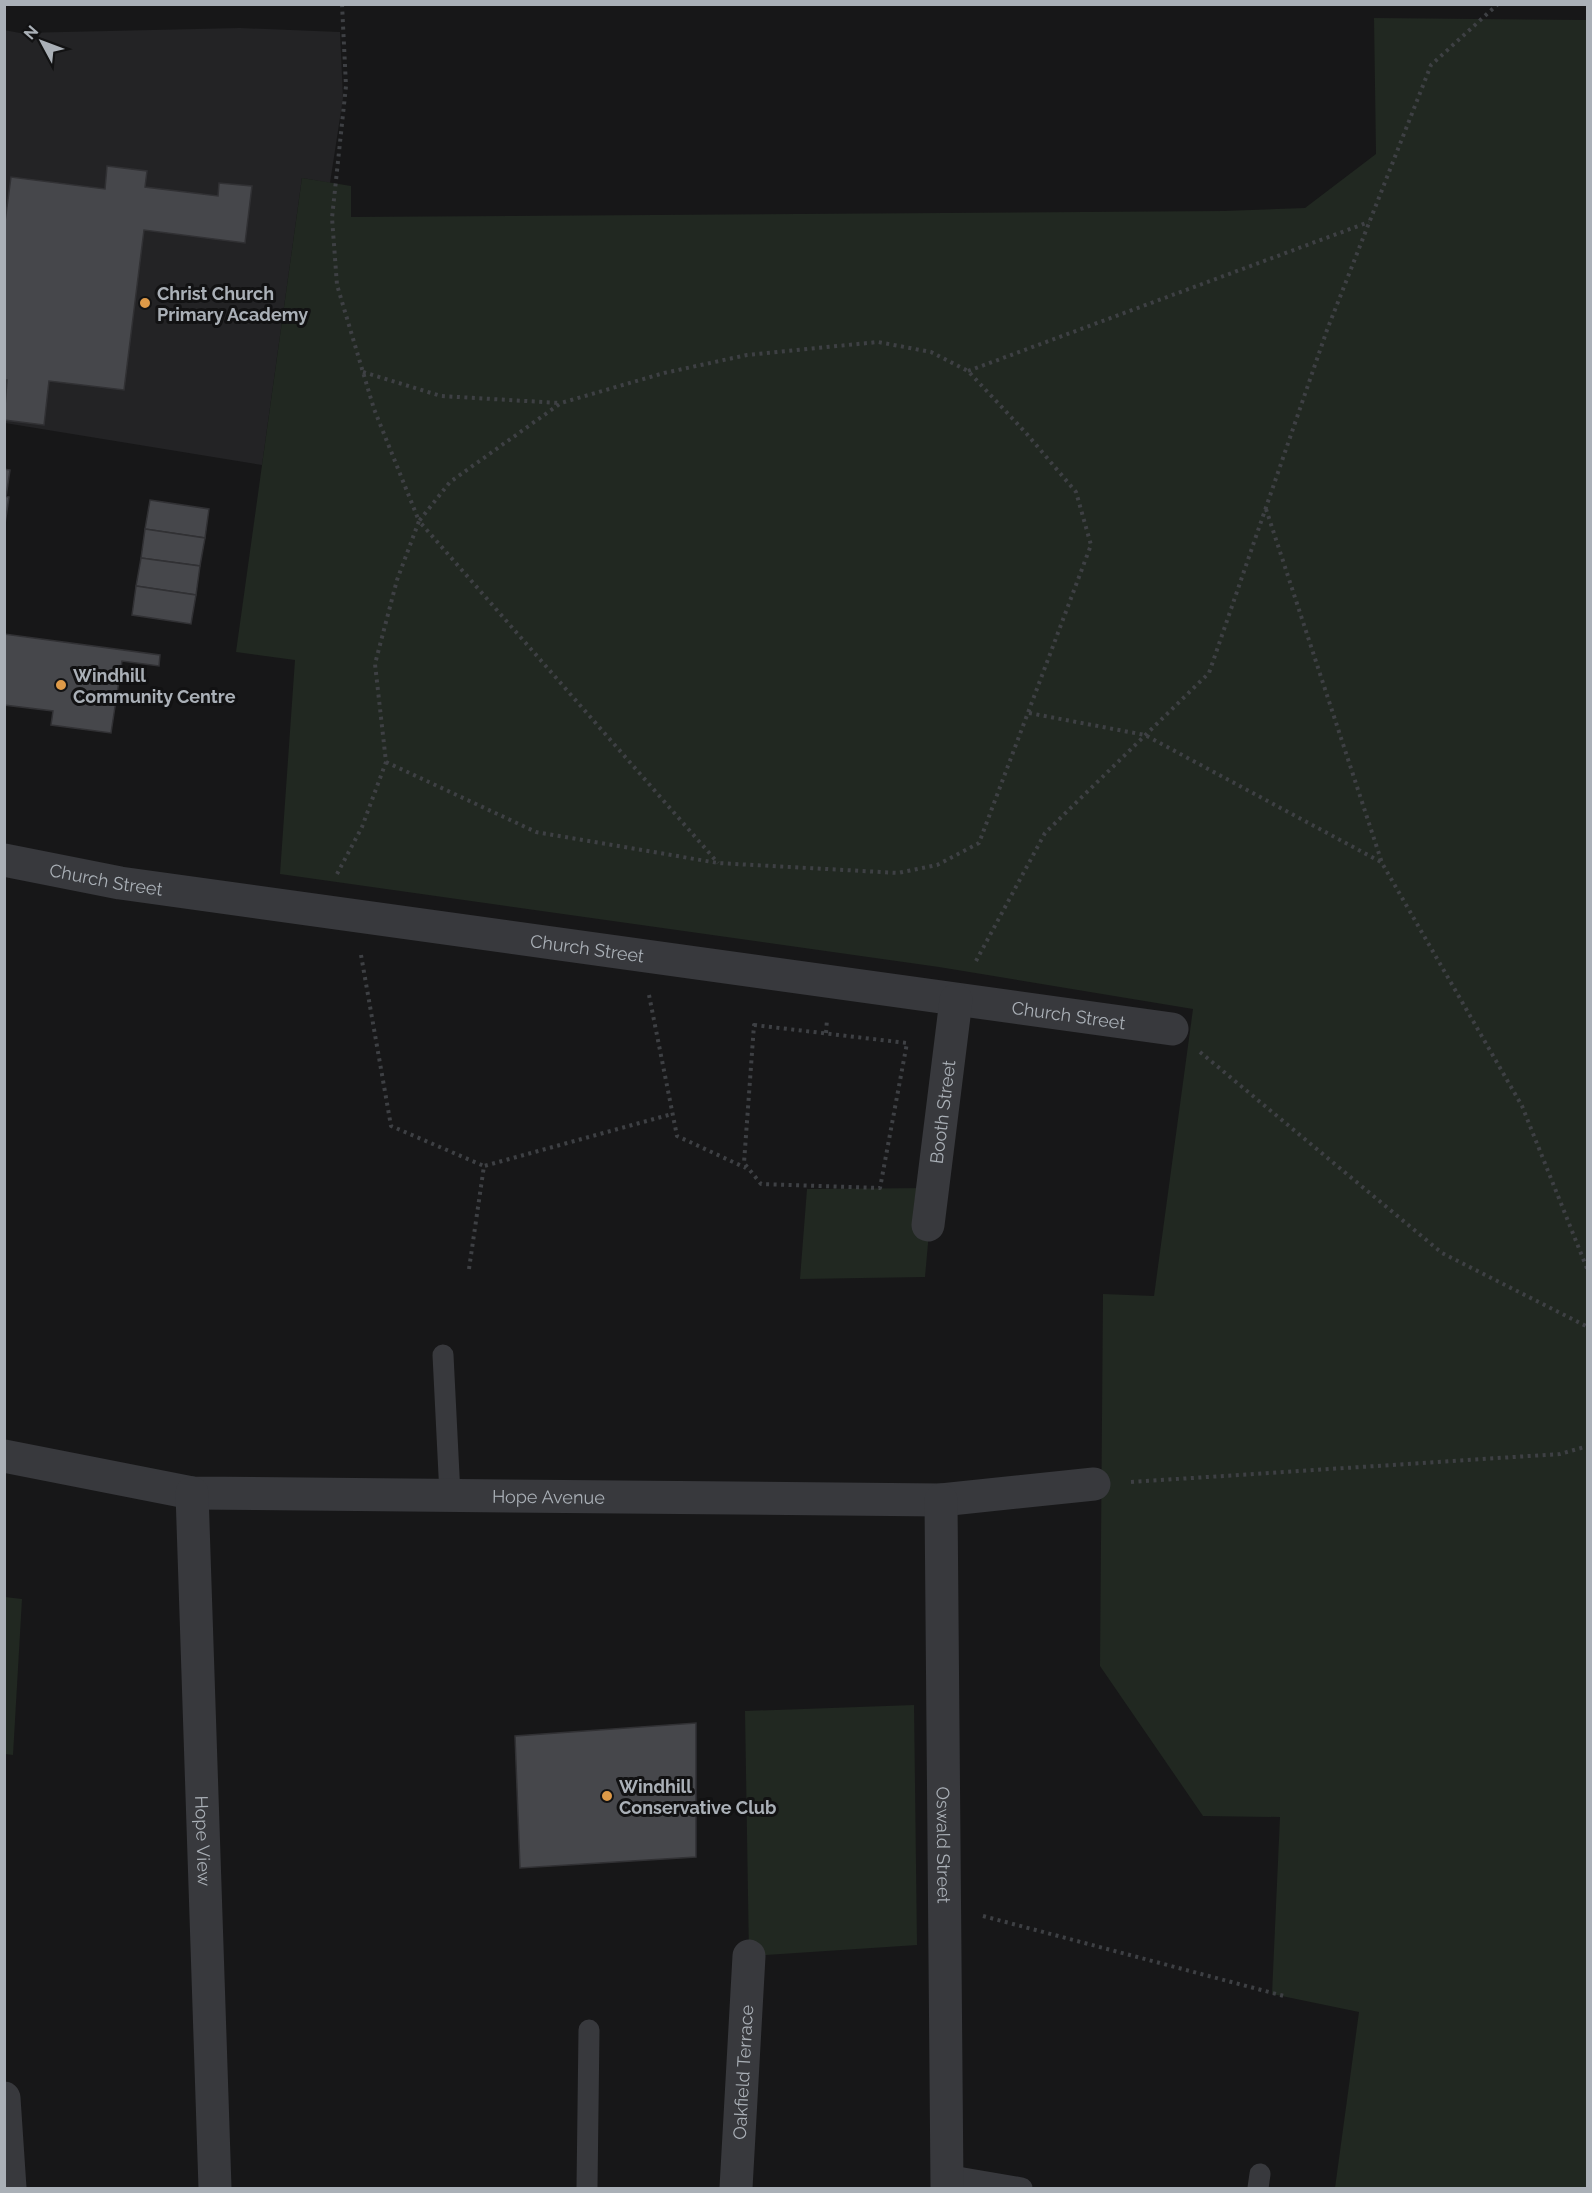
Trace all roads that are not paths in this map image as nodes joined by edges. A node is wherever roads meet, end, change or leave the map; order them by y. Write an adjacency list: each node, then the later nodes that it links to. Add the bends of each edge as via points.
1 (4, 860): 2 (street, Church Street, via 120,883)
2 (956, 1000): 3 (street, Church Street); 4 (street, Booth Street)
3 (1172, 1029)
4 (928, 1225)
5 (443, 1355): 9 (lane)
6 (4, 1456): 8 (street, Hope Avenue)
7 (1095, 1484): 10 (street, Hope Avenue)
8 (192, 1493): 9 (street, Hope Avenue); 16 (street, Hope View)
9 (450, 1496): 10 (street, Hope Avenue)
10 (941, 1500): 14 (street, Oswald Street)
11 (749, 1956): 18 (street, Oakfield Terrace)
12 (589, 2030): 17 (lane)
13 (4, 2098): 15 (street)
14 (947, 2182): 19 (lane)
15 (10, 2188)
16 (215, 2188)
17 (587, 2188)
18 (736, 2188)
19 (1022, 2188)

